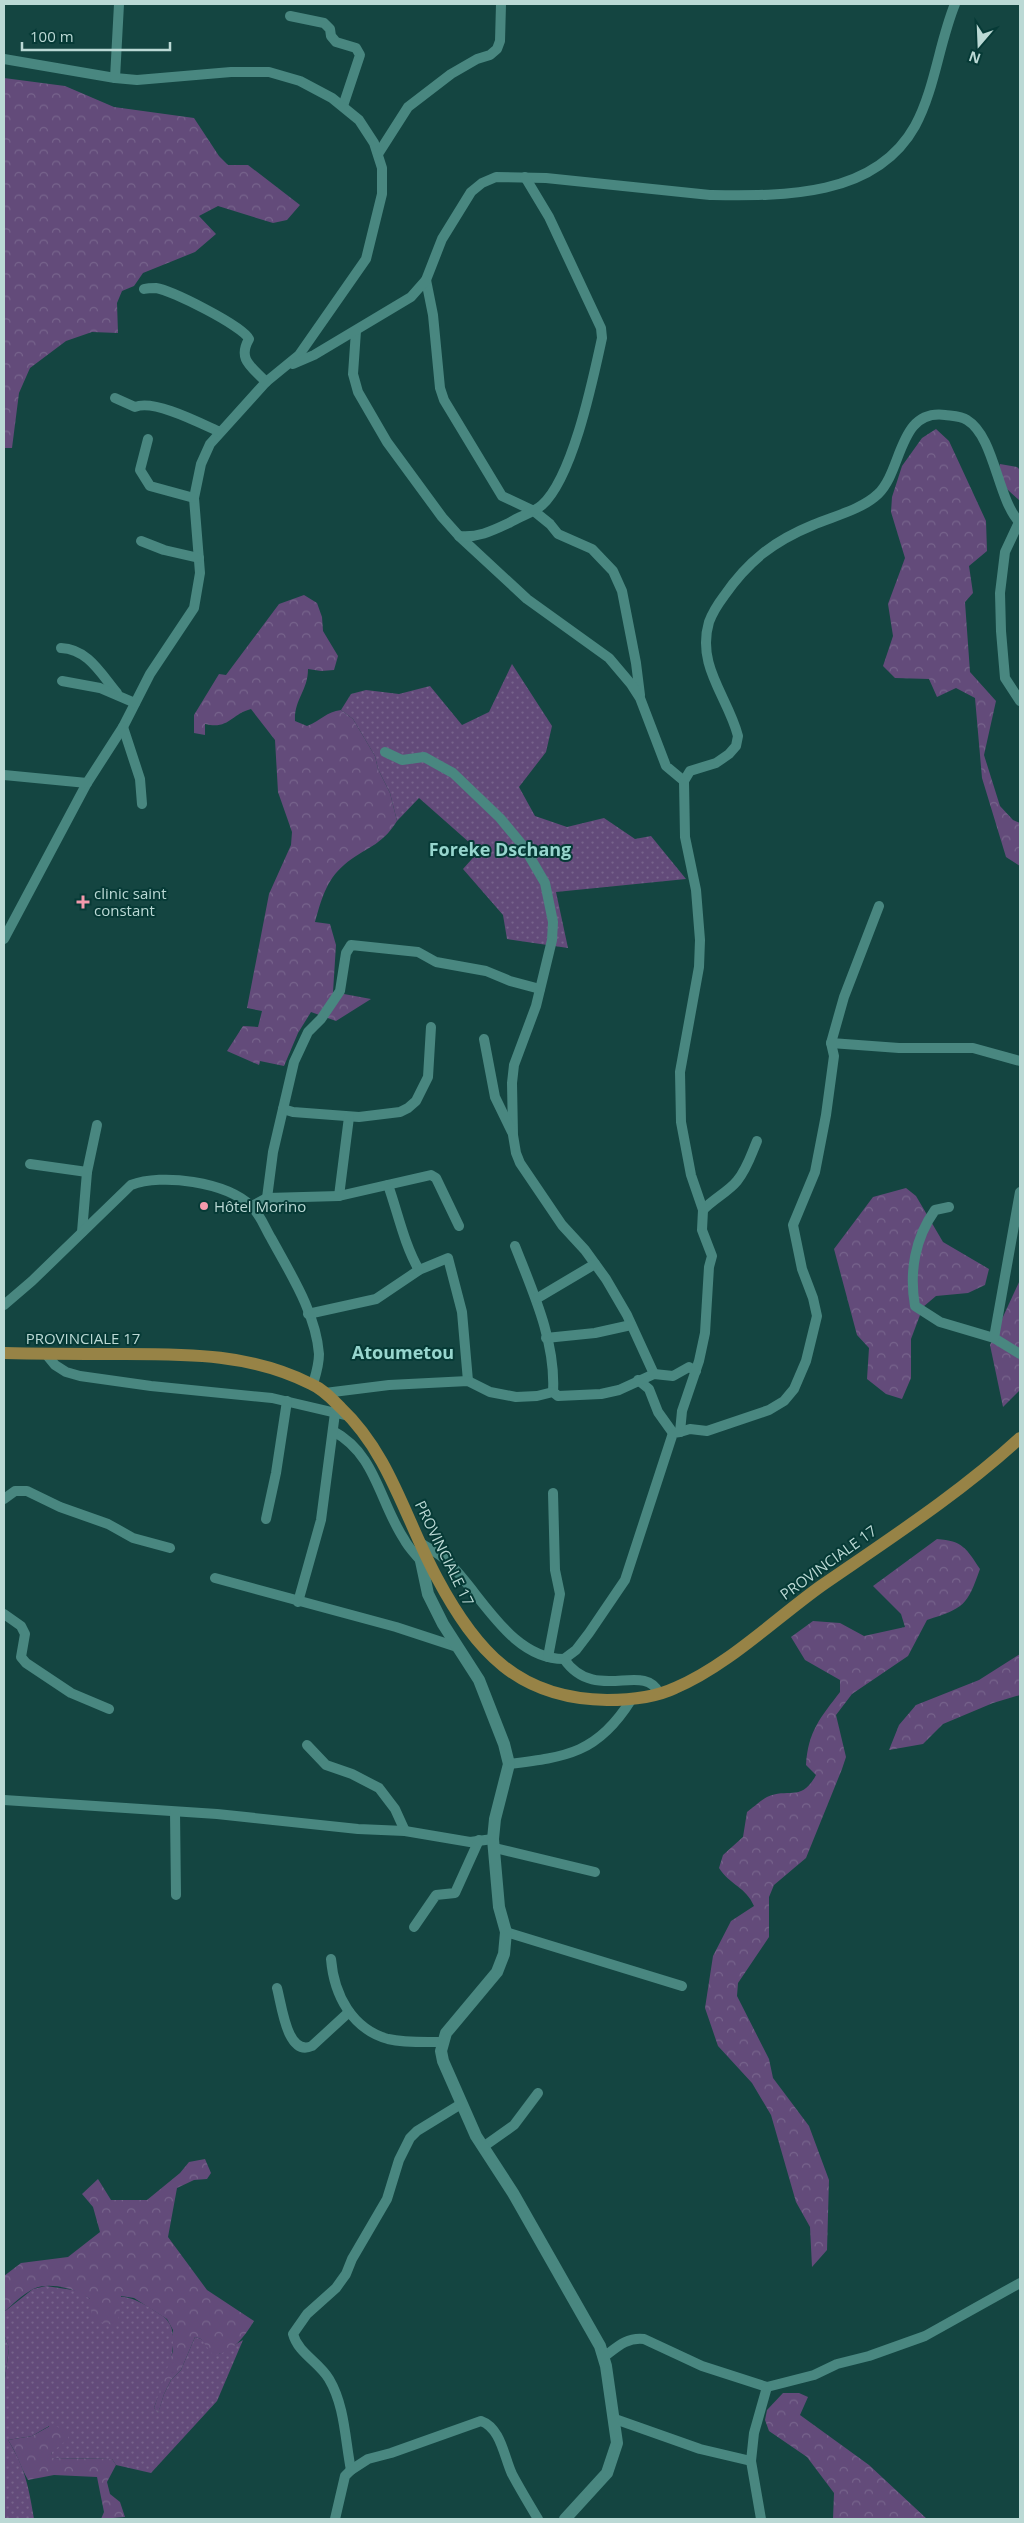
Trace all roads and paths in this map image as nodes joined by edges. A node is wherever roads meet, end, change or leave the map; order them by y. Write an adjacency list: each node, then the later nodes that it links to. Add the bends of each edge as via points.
1 (119, 4): 6 (street)
2 (501, 4): 8 (street, via 497,49 451,74 408,107)
3 (955, 4): 9 (street, via 929,92 915,126 899,150 877,169 847,183 813,190 736,195)
4 (290, 16): 7 (street, via 324,23 336,42 356,48 360,55)
5 (4, 59): 6 (street)
6 (115, 78): 7 (street, via 137,80 269,72 300,81)
7 (343, 106): 8 (street, via 359,120)
8 (378, 154): 13 (street, via 382,168 382,194 366,259 311,341)
9 (525, 177): 10 (street, via 496,177 471,192 442,239); 19 (street, via 549,217 601,328 602,338 576,442 555,487)
10 (426, 280): 12 (street, via 411,297); 19 (street, via 444,400 496,489 502,496)
11 (144, 289): 14 (street, via 157,288 235,324 249,338 243,349 244,356)
12 (356, 331): 13 (street); 21 (street, via 353,374 371,418)
13 (288, 366): 14 (street)
14 (266, 382): 16 (street)
15 (115, 398): 16 (street, via 135,407 143,404 164,409)
16 (220, 432): 18 (street, via 201,464)
17 (148, 440): 18 (street, via 140,470 150,486)
18 (194, 498): 23 (street)
19 (534, 511): 21 (street, via 486,534 473,538); 27 (street, via 558,534 592,549 613,571 622,591)
20 (1020, 522): 28 (street, via 1005,552 1000,593 1005,678); 33 (street, via 1009,505 983,440 967,420 941,414 930,415 916,423 908,431 895,466 877,494 851,510 766,550 749,563 722,599 710,620 705,639 706,658 735,726 737,741 729,754 716,763 690,771)
21 (459, 536): 27 (street, via 527,600 609,658)
22 (141, 542): 23 (street)
23 (199, 558): 29 (street, via 194,608 150,674)
24 (61, 648): 26 (street, via 73,648 84,654)
25 (62, 681): 26 (street)
26 (117, 694): 29 (street)
27 (640, 698): 33 (street, via 666,766)
28 (1020, 701)
29 (135, 703): 30 (street)
30 (123, 727): 34 (street); 35 (street, via 140,780)
31 (385, 752): 38 (street, via 402,760 424,757 453,773 481,798 524,847 545,883 553,922)
32 (4, 775): 34 (street)
33 (684, 781): 56 (street, via 685,837 696,890 700,940 699,967 679,1092 682,1139)
34 (87, 783): 37 (street)
35 (142, 804)
36 (879, 906): 41 (street, via 844,997)
37 (4, 939)
38 (540, 989): 43 (street, via 486,971 436,962 418,952 351,945 346,953 340,991 300,1045); 46 (street, via 514,1065)
39 (431, 1026): 44 (street, via 428,1077 416,1101 400,1112)
40 (484, 1039): 46 (street, via 495,1096)
41 (832, 1043): 42 (street, via 899,1048 973,1048); 82 (street, via 834,1056 828,1106 815,1172 792,1225 817,1316 806,1361 794,1389 784,1401 769,1410 707,1431 690,1429)
42 (1020, 1061)
43 (283, 1109): 44 (street); 53 (street)
44 (349, 1117): 52 (street)
45 (97, 1125): 49 (street)
46 (513, 1135): 60 (street, via 520,1163 562,1225)
47 (757, 1141): 56 (street, via 736,1182)
48 (30, 1164): 49 (street)
49 (87, 1172): 58 (street)
50 (388, 1185): 52 (street); 57 (street, via 424,1176 436,1178); 61 (street)
51 (1020, 1192): 67 (street)
52 (339, 1196): 53 (street)
53 (267, 1198): 54 (street)
54 (252, 1206): 58 (street, via 222,1189 181,1180 142,1181 122,1192); 64 (street, via 296,1283)
55 (948, 1207): 67 (street, via 935,1210 923,1226 911,1274 915,1306 940,1322)
56 (703, 1210): 71 (street, via 702,1230 712,1256 705,1333)
57 (459, 1226)
58 (82, 1232): 63 (street)
59 (515, 1246): 62 (street)
60 (595, 1264): 62 (street); 65 (street)
61 (419, 1270): 64 (street, via 376,1299); 74 (street, via 448,1258 462,1312)
62 (536, 1299): 66 (street)
63 (4, 1305)
64 (308, 1314): 75 (street, via 319,1354)
65 (631, 1325): 66 (street); 72 (street)
66 (546, 1338): 76 (street, via 551,1354)
67 (994, 1338): 70 (street)
68 (4, 1353): 69 (main road, PROVINCIALE 17)
69 (46, 1354): 75 (main road, PROVINCIALE 17, via 234,1358 260,1363); 78 (street, via 66,1372 80,1376)
70 (1020, 1354)
71 (696, 1371): 72 (street, via 688,1367 673,1376); 82 (street)
72 (654, 1374): 73 (street)
73 (638, 1380): 76 (street, via 619,1390 601,1394 558,1396); 82 (street, via 648,1389 658,1412)
74 (468, 1381): 76 (street, via 490,1392 516,1397); 77 (street, via 389,1385)
75 (313, 1384): 77 (main road, PROVINCIALE 17)
76 (553, 1392)
77 (325, 1393): 80 (main road, PROVINCIALE 17)
78 (287, 1401): 79 (street); 86 (street)
79 (335, 1413): 80 (street); 81 (street)
80 (350, 1416): 88 (main road, PROVINCIALE 17, via 373,1443)
81 (333, 1431): 88 (street, via 349,1440 362,1454 404,1539); 90 (street, via 321,1520)
82 (677, 1433): 94 (street, via 625,1580 576,1650)
83 (1020, 1438): 95 (main road, PROVINCIALE 17, via 968,1482 734,1652 675,1689)
84 (553, 1493): 93 (street, via 555,1570 560,1594)
85 (4, 1499): 87 (street, via 15,1491 27,1491 108,1524 133,1538)
86 (266, 1519)
87 (170, 1548)
88 (421, 1551): 92 (street, via 431,1600); 93 (street, via 447,1561 497,1622 523,1644); 96 (main road, PROVINCIALE 17, via 475,1640 517,1676 538,1688 570,1698)
89 (215, 1578): 90 (street)
90 (298, 1602): 92 (street)
91 (4, 1614): 97 (street, via 21,1626 25,1634 20,1657 71,1693)
92 (457, 1646): 99 (street, via 479,1680)
93 (548, 1657): 94 (street)
94 (564, 1659): 95 (street, via 588,1679 604,1683 649,1681)
95 (658, 1693): 96 (main road, PROVINCIALE 17)
96 (631, 1700): 99 (street, via 619,1719 585,1747 550,1760)
97 (108, 1709)
98 (307, 1746): 102 (street, via 326,1765 380,1788)
99 (509, 1764): 104 (street, via 495,1819)
100 (4, 1800): 101 (street)
101 (175, 1812): 102 (street); 106 (street)
102 (405, 1831): 103 (street, via 470,1842)
103 (479, 1840): 104 (street); 107 (street, via 455,1893 436,1895)
104 (494, 1844): 105 (street); 108 (street, via 499,1907)
105 (596, 1872)
106 (176, 1895)
107 (414, 1927)
108 (506, 1932): 110 (street); 113 (street, via 504,1954 497,1972 455,2021)
109 (331, 1959): 112 (street, via 338,1993)
110 (682, 1986)
111 (277, 1988): 112 (street, via 292,2041 299,2048 312,2046)
112 (348, 2012): 113 (street, via 359,2024 388,2038)
113 (442, 2042): 115 (street, via 443,2061)
114 (538, 2093): 116 (street, via 514,2125)
115 (461, 2104): 116 (street); 122 (street, via 410,2138 399,2160 387,2199 346,2274 297,2325 293,2334 296,2344 329,2378 338,2396)
116 (484, 2148): 118 (street, via 576,2301)
117 (1020, 2283): 119 (street, via 925,2336 837,2364 814,2375)
118 (604, 2357): 119 (street, via 622,2343 644,2338 702,2366); 120 (street)
119 (767, 2387): 121 (street, via 754,2433)
120 (615, 2419): 121 (street, via 700,2449); 125 (street, via 617,2443 607,2473)
121 (752, 2461): 126 (street)
122 (351, 2470): 123 (street, via 345,2476); 124 (street, via 368,2459 481,2421 488,2424 494,2433 512,2474)
123 (335, 2519)
124 (538, 2519)
125 (566, 2519)
126 (761, 2519)

